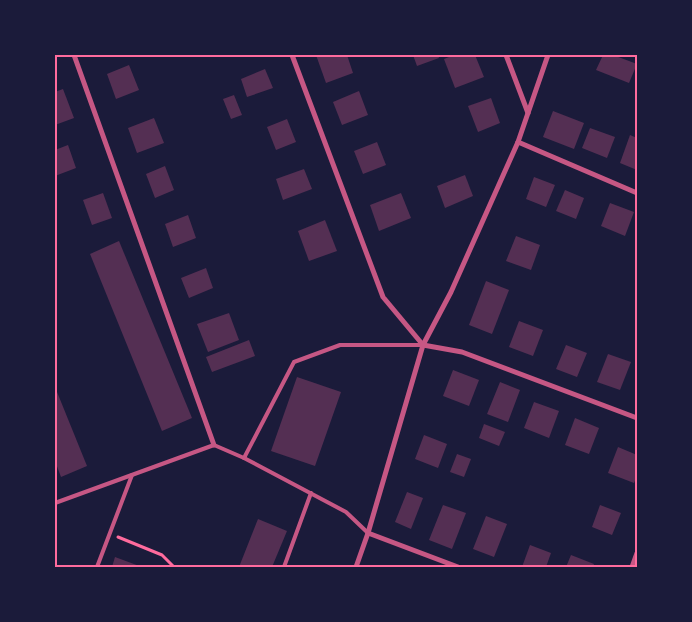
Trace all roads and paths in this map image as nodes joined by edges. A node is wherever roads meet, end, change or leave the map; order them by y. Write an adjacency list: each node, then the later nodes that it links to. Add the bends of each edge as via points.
1 (74, 55): 10 (street)
2 (292, 55): 8 (street, via 383,297)
3 (506, 55): 5 (street)
4 (548, 55): 5 (street)
5 (528, 112): 6 (street)
6 (518, 142): 7 (street); 8 (street, via 451,292)
7 (637, 193)
8 (423, 345): 9 (street, via 462,352); 11 (lane, via 340,345 294,362); 16 (street)
9 (637, 418)
10 (214, 445): 11 (lane); 12 (lane)
11 (244, 458): 13 (lane)
12 (132, 475): 14 (lane); 15 (lane)
13 (310, 494): 16 (lane, via 346,512); 20 (lane)
14 (55, 503)
15 (109, 533): 18 (lane); 19 (path, via 162,554)
16 (368, 533): 21 (street); 22 (street)
17 (637, 553): 23 (street)
18 (96, 567)
19 (174, 567)
20 (284, 567)
21 (356, 567)
22 (458, 567)
23 (632, 567)

